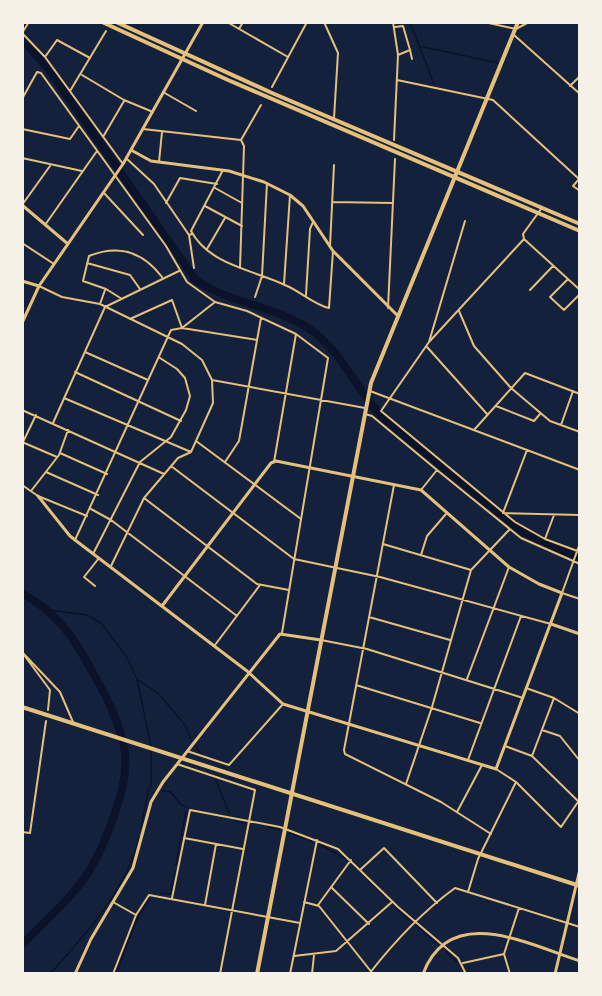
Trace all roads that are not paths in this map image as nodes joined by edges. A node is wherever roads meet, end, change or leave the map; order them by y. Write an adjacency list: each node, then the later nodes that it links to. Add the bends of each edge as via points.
1 (29, 22): 18 (street)
2 (102, 22): 26 (main road)
3 (116, 22): 20 (main road)
4 (203, 22): 20 (street)
5 (227, 22): 15 (street)
6 (243, 22): 15 (street)
7 (307, 22): 23 (street)
8 (324, 22): 41 (street, via 338,53)
9 (393, 22): 14 (street)
10 (484, 22): 13 (street)
11 (519, 22): 17 (main road)
12 (529, 22): 17 (street)
13 (494, 23): 17 (street)
14 (394, 27): 19 (street, via 403,26); 21 (street)
15 (239, 29): 23 (street)
16 (106, 31): 24 (street)
17 (515, 32): 30 (street); 35 (main road)
18 (22, 33): 22 (street)
19 (410, 50): 21 (street); 25 (street)
20 (185, 54): 26 (street); 41 (main road)
21 (398, 55): 29 (street)
22 (45, 57): 24 (street, via 57,40); 32 (street)
23 (288, 57): 31 (street)
24 (90, 58): 27 (street)
25 (412, 58)
26 (182, 60): 33 (street); 63 (main road)
27 (81, 75): 32 (street); 37 (street)
28 (579, 76): 30 (street)
29 (398, 80): 35 (street); 48 (street)
30 (570, 86): 34 (street)
31 (272, 87)
32 (70, 91): 46 (street)
33 (163, 92): 39 (street); 40 (street)
34 (579, 94)
35 (488, 98): 60 (main road); 64 (street)
36 (22, 99): 42 (street, via 37,72 41,73)
37 (124, 100): 40 (street); 46 (street)
38 (261, 105): 47 (street)
39 (196, 111)
40 (153, 112): 44 (street)
41 (333, 119): 60 (main road)
42 (79, 126): 43 (street, via 70,139); 50 (street)
43 (22, 129)
44 (143, 129): 45 (street); 49 (street)
45 (163, 131): 47 (street); 54 (street)
46 (103, 137): 56 (street)
47 (241, 140): 62 (street)
48 (394, 140)
49 (131, 150): 52 (street); 54 (street)
50 (97, 151): 59 (street); 61 (street)
51 (22, 158): 55 (street)
52 (126, 158): 56 (street); 72 (street, via 147,176)
53 (395, 159): 74 (street)
54 (159, 162): 58 (street)
55 (51, 164): 59 (street); 75 (street)
56 (122, 165): 61 (street)
57 (334, 165): 71 (street)
58 (224, 170): 62 (street); 66 (street)
59 (82, 171): 83 (street)
60 (457, 173): 63 (main road); 77 (main road)
61 (115, 176): 69 (street); 99 (street)
62 (243, 176): 65 (street); 73 (street)
63 (455, 179): 78 (main road); 118 (main road)
64 (579, 179): 68 (street, via 573,186)
65 (267, 183): 70 (street); 100 (street)
66 (217, 184): 67 (street); 72 (street, via 180,178)
67 (214, 188): 73 (street); 76 (street)
68 (579, 191)
69 (104, 193): 87 (street); 90 (street)
70 (290, 195): 81 (street); 104 (street)
71 (333, 202): 74 (street); 91 (street)
72 (166, 203): 86 (street)
73 (242, 203): 84 (street)
74 (393, 203): 116 (street)
75 (22, 205): 83 (street)
76 (204, 206): 79 (street); 86 (street)
77 (541, 209): 78 (street); 82 (main road)
78 (539, 214): 85 (main road); 88 (street, via 523,234)
79 (225, 218): 84 (street); 92 (street)
80 (465, 220): 126 (street)
81 (313, 222): 91 (street); 110 (street)
82 (579, 224)
83 (45, 225): 90 (street)
84 (242, 226): 98 (street)
85 (579, 231)
86 (191, 234): 92 (street); 97 (street)
87 (143, 236)
88 (524, 239): 96 (street); 117 (street)
89 (22, 243): 95 (street)
90 (68, 244): 95 (street)
91 (330, 246): 93 (street)
92 (207, 249): 98 (street)
93 (333, 251): 110 (street, via 329,308); 116 (street)
94 (87, 263): 101 (street, via 89,256 103,250 135,253 152,264); 106 (street, via 83,281); 107 (street, via 130,275)
95 (54, 264): 105 (street)
96 (553, 266): 102 (street); 108 (street)
97 (194, 268)
98 (240, 268): 100 (street)
99 (179, 271): 101 (street); 113 (street, via 187,282)
100 (262, 276): 104 (street); 111 (street)
101 (163, 278): 107 (street)
102 (568, 279): 109 (street); 109 (street, via 550,297 564,310)
103 (22, 281): 105 (street)
104 (284, 284): 110 (street)
105 (39, 286): 114 (street, via 62,297); 121 (street)
106 (106, 289): 112 (street); 114 (street)
107 (140, 289): 112 (street)
108 (530, 290)
109 (579, 292)
110 (306, 295)
111 (255, 297)
112 (122, 299): 115 (street)
113 (215, 302): 119 (street); 122 (street)
114 (100, 304): 115 (street)
115 (105, 307): 120 (street); 128 (street)
116 (388, 308): 118 (street)
117 (459, 311): 126 (street); 134 (street, via 474,346)
118 (398, 316): 137 (main road)
119 (261, 317): 123 (street); 125 (street)
120 (129, 320): 122 (street, via 172,300); 124 (street)
121 (22, 323)
122 (182, 328): 124 (street, via 171,330); 125 (street)
123 (296, 334): 136 (street); 141 (street, via 328,358)
124 (168, 339): 129 (street); 132 (street, via 197,356)
125 (257, 340): 133 (street)
126 (429, 342): 127 (street)
127 (427, 347): 140 (street); 147 (street)
128 (85, 352): 130 (street); 131 (street)
129 (159, 357): 131 (street); 150 (street, via 177,369 189,385 190,396)
130 (75, 372): 139 (street); 142 (street)
131 (148, 380): 142 (street)
132 (212, 380): 133 (street); 157 (street, via 213,403)
133 (249, 386): 136 (street); 166 (street, via 239,441)
134 (511, 388): 135 (street, via 525,373); 143 (street); 148 (street)
135 (573, 391): 138 (street); 152 (street)
136 (285, 393): 141 (street); 167 (street)
137 (369, 393): 140 (street); 144 (main road)
138 (579, 394)
139 (64, 398): 151 (street); 153 (street)
140 (389, 399): 155 (street); 187 (street, via 381,411)
141 (322, 400): 144 (street); 169 (street)
142 (140, 402): 150 (street); 153 (street)
143 (496, 406): 147 (street); 148 (street, via 534,422)
144 (366, 408): 146 (main road)
145 (22, 410): 149 (street)
146 (365, 414): 170 (street); 175 (main road)
147 (487, 414): 155 (street)
148 (540, 414): 152 (street)
149 (36, 415): 151 (street); 158 (street)
150 (181, 421): 159 (street)
151 (53, 423): 154 (street)
152 (561, 425): 156 (street)
153 (128, 427): 159 (street); 161 (street)
154 (68, 430): 161 (street); 163 (street)
155 (474, 430): 160 (street)
156 (579, 432)
157 (196, 441): 162 (street); 166 (street)
158 (23, 442): 164 (street)
159 (166, 443): 162 (street); 165 (street)
160 (527, 450): 171 (street); 187 (street)
161 (117, 452): 165 (street); 173 (street)
162 (190, 452): 168 (street)
163 (60, 453): 164 (street); 173 (street)
164 (57, 457): 172 (street)
165 (140, 462): 174 (street); 192 (street)
166 (225, 462): 176 (street)
167 (274, 462): 169 (street); 176 (street)
168 (171, 466): 174 (street); 185 (street)
169 (310, 468): 175 (street); 191 (street)
170 (437, 470): 180 (street); 193 (street)
171 (579, 470)
172 (46, 472): 179 (street); 181 (street)
173 (107, 474): 181 (street)
174 (164, 474): 183 (street)
175 (352, 477): 177 (street); 210 (main road)
176 (255, 484): 185 (street); 191 (street)
177 (394, 484): 180 (street); 198 (street)
178 (22, 485): 179 (street)
179 (31, 490): 182 (street)
180 (421, 490): 186 (street)
181 (98, 495): 184 (street)
182 (38, 496): 190 (street); 196 (street)
183 (144, 498): 194 (street); 199 (street)
184 (91, 509): 190 (street); 192 (street)
185 (233, 513): 199 (street); 205 (street)
186 (446, 513): 200 (street); 203 (street, via 428,534)
187 (503, 513): 188 (street); 195 (street)
188 (554, 515): 189 (street); 195 (street)
189 (579, 515)
190 (87, 516): 196 (street)
191 (301, 519): 205 (street)
192 (111, 520): 194 (street); 202 (street)
193 (509, 530): 200 (street); 206 (street, via 539,548)
194 (127, 533): 208 (street); 213 (street)
195 (545, 539): 201 (street)
196 (75, 540): 202 (street)
197 (579, 543): 201 (street)
198 (383, 544): 203 (street); 212 (street)
199 (208, 546): 213 (street); 214 (street)
200 (488, 551): 209 (street); 211 (street)
201 (577, 552): 206 (street)
202 (93, 554): 204 (street)
203 (421, 555): 211 (street)
204 (99, 558): 208 (street); 215 (street, via 84,577)
205 (294, 559): 210 (street); 216 (street)
206 (573, 561): 207 (street); 217 (street)
207 (579, 564)
208 (110, 567): 220 (street)
209 (509, 567): 217 (street); 221 (street)
210 (335, 568): 212 (street); 228 (main road)
211 (471, 570): 219 (street)
212 (377, 576): 219 (street); 224 (street)
213 (185, 577): 220 (street); 222 (street)
214 (260, 585): 216 (street); 222 (street)
215 (95, 586)
216 (289, 590): 226 (street)
217 (562, 593): 218 (street); 225 (street)
218 (579, 600)
219 (462, 601): 221 (street); 229 (street)
220 (162, 606): 230 (street)
221 (493, 609): 223 (street); 235 (street)
222 (237, 616): 230 (street)
223 (521, 616): 225 (street); 237 (street)
224 (369, 617): 229 (street); 231 (street)
225 (551, 624): 227 (street); 238 (street)
226 (282, 633): 228 (street); 234 (street)
227 (579, 634)
228 (321, 640): 231 (street); 245 (main road)
229 (451, 641): 233 (street)
230 (214, 645): 234 (street)
231 (363, 648): 233 (street); 236 (street)
232 (23, 652): 244 (street, via 50,690); 249 (street, via 60,692)
233 (442, 671): 235 (street); 243 (street)
234 (249, 673): 241 (street); 254 (street)
235 (467, 679): 237 (street)
236 (356, 685): 243 (street); 250 (street)
237 (494, 688): 239 (street); 248 (street)
238 (526, 688): 239 (street); 240 (street)
239 (523, 698): 252 (street)
240 (554, 698): 246 (street); 251 (street)
241 (283, 704): 245 (street); 254 (street, via 229,765)
242 (22, 707): 247 (main road)
243 (432, 707): 248 (street); 253 (street)
244 (48, 710)
245 (307, 712): 250 (street); 263 (main road)
246 (579, 712)
247 (47, 718): 249 (main road); 268 (street, via 30,833)
248 (481, 723): 256 (street)
249 (73, 724): 263 (main road)
250 (349, 725): 253 (street); 262 (street, via 345,754)
251 (542, 730): 255 (street); 257 (street, via 560,736)
252 (505, 746): 255 (street); 260 (street)
253 (419, 747): 256 (street); 262 (street)
254 (187, 751): 258 (street)
255 (532, 756): 264 (street)
256 (467, 760): 259 (street)
257 (579, 761)
258 (177, 764): 266 (street, via 255,790); 282 (street, via 152,798 133,868)
259 (482, 765): 260 (street); 265 (street)
260 (496, 769): 261 (street)
261 (516, 782): 264 (street, via 561,827); 269 (street)
262 (406, 784): 265 (street)
263 (292, 794): 267 (main road); 274 (main road)
264 (579, 802)
265 (457, 812): 269 (street)
266 (250, 821): 267 (street); 270 (street, via 191,810); 273 (street)
267 (285, 828): 271 (street); 291 (main road)
268 (22, 832)
269 (491, 834): 274 (street)
270 (184, 838): 272 (street); 281 (street)
271 (317, 840): 275 (street); 283 (street)
272 (216, 844): 273 (street); 286 (street)
273 (244, 850): 289 (street)
274 (481, 855): 278 (main road); 280 (street)
275 (351, 860): 276 (street); 279 (street)
276 (360, 869): 284 (street); 285 (street, via 384,848)
277 (579, 869): 278 (street)
278 (578, 885): 294 (street)
279 (331, 887): 287 (street); 295 (street)
280 (468, 892): 285 (street, via 455,888); 288 (street)
281 (172, 898): 286 (street); 290 (street, via 149,895)
282 (113, 902): 290 (street); 307 (street)
283 (304, 902): 287 (street); 293 (street)
284 (393, 902): 292 (street); 295 (street)
285 (437, 903): 292 (street)
286 (205, 905): 289 (street)
287 (318, 905): 298 (street)
288 (519, 908): 294 (street); 297 (street)
289 (232, 910): 291 (street); 309 (street)
290 (136, 915): 308 (street)
291 (268, 917): 293 (street); 310 (main road)
292 (415, 921): 299 (street); 306 (street)
293 (300, 923): 303 (street)
294 (567, 923): 296 (street); 302 (street)
295 (369, 924): 298 (street)
296 (579, 927)
297 (510, 938): 299 (street, via 477,932); 300 (street); 302 (street)
298 (348, 943): 301 (street, via 334,952); 306 (street)
299 (444, 945): 305 (street); 313 (street, via 430,959)
300 (504, 954): 305 (street); 315 (street)
301 (314, 955): 303 (street); 312 (street)
302 (560, 955): 304 (street); 316 (street)
303 (294, 956): 311 (street)
304 (579, 961)
305 (462, 963): 314 (street)
306 (371, 973)
307 (75, 974)
308 (113, 974)
309 (220, 974)
310 (257, 974)
311 (290, 974)
312 (312, 974)
313 (423, 974)
314 (466, 974)
315 (510, 974)
316 (555, 974)

